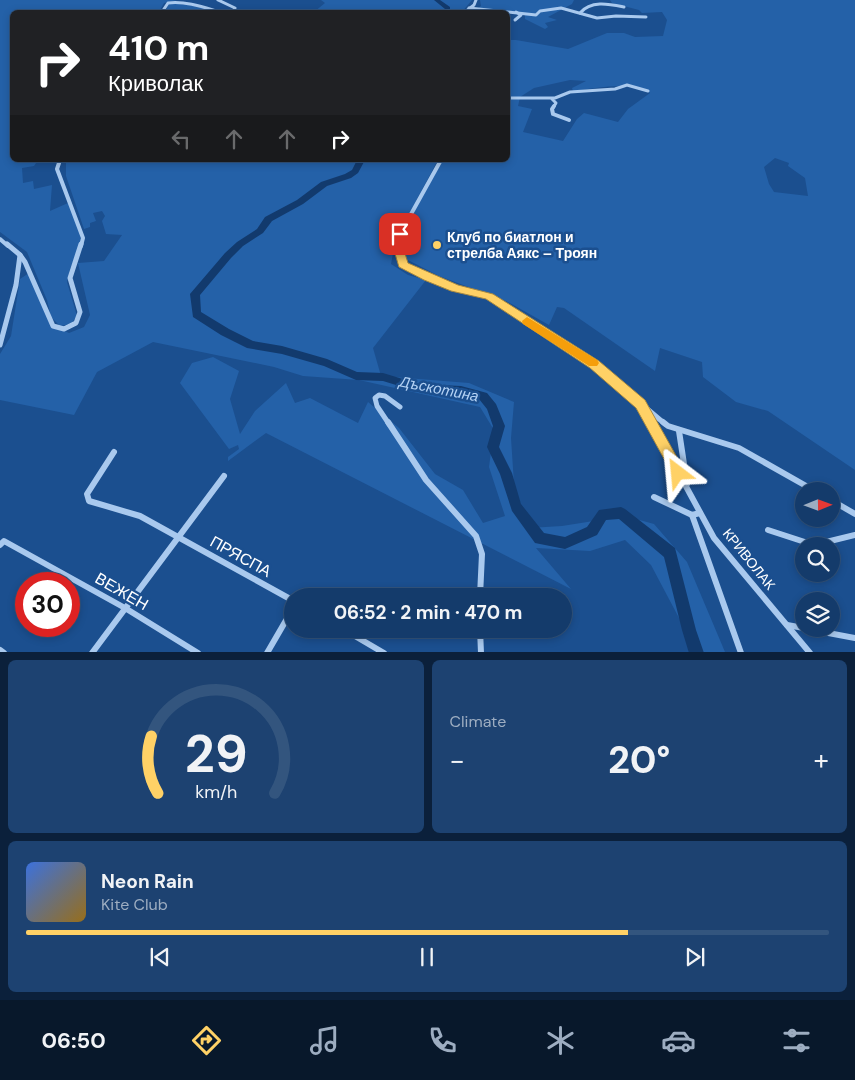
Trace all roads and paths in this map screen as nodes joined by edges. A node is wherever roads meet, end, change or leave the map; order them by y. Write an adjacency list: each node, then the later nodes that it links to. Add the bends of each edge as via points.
1 (218, 0): 7 (street)
2 (476, 0): 4 (street)
3 (624, 7): 11 (street, via 602,4 585,8)
4 (469, 8): 8 (street); 9 (street)
5 (163, 10): 6 (street, via 168,3 181,1)
6 (214, 10)
7 (235, 10)
8 (466, 10)
9 (490, 10)
10 (512, 12): 11 (street, via 535,15 561,8); 13 (street, via 521,15)
11 (580, 13): 12 (street, via 599,18)
12 (646, 17)
13 (515, 20)
14 (648, 91): 16 (street, via 626,86 570,92)
15 (510, 98): 16 (street)
16 (551, 99): 17 (street, via 556,103 552,114)
17 (569, 120)
18 (59, 162): 21 (street, via 57,169 60,179 83,238 70,278 80,312 76,323 64,329 50,323)
19 (440, 162): 23 (street, КРИВОЛАК, via 400,234 398,247 403,265 455,288 489,296 579,354)
20 (0, 239): 21 (street)
21 (20, 255): 22 (street, via 16,285)
22 (0, 345)
23 (641, 404): 25 (street, via 658,419); 29 (street, КРИВОЛАК)
24 (400, 407): 39 (street, via 384,396 376,398 377,406 426,480 476,536 482,554)
25 (679, 430): 28 (street, via 739,448); 29 (street)
26 (114, 452): 37 (street, ПРЯСПА, via 87,494 89,501 140,516)
27 (224, 476): 37 (street)
28 (799, 482)
29 (688, 490): 32 (street, КРИВОЛАК)
30 (654, 497): 33 (street)
31 (840, 505): 34 (street)
32 (700, 513): 33 (street); 43 (street, КРИВОЛАК, via 714,538)
33 (692, 514): 56 (street)
34 (855, 514)
35 (768, 530): 36 (street, via 814,545)
36 (855, 535)
37 (177, 537): 40 (street, ПРЯСПА); 41 (street)
38 (2, 543): 41 (street, ВЕЖЕН)
39 (480, 588)
40 (284, 596)
41 (125, 608): 51 (street); 52 (street, ВЕЖЕН)
42 (284, 623): 53 (street)
43 (787, 625): 44 (street); 57 (street, КРИВОЛАК)
44 (795, 626)
45 (840, 635): 48 (street)
46 (359, 638): 54 (street)
47 (480, 638): 55 (street)
48 (855, 638)
49 (0, 650): 50 (street)
50 (4, 652)
51 (92, 652)
52 (198, 652)
53 (267, 652)
54 (384, 652)
55 (480, 652)
56 (741, 652)
57 (810, 652)

